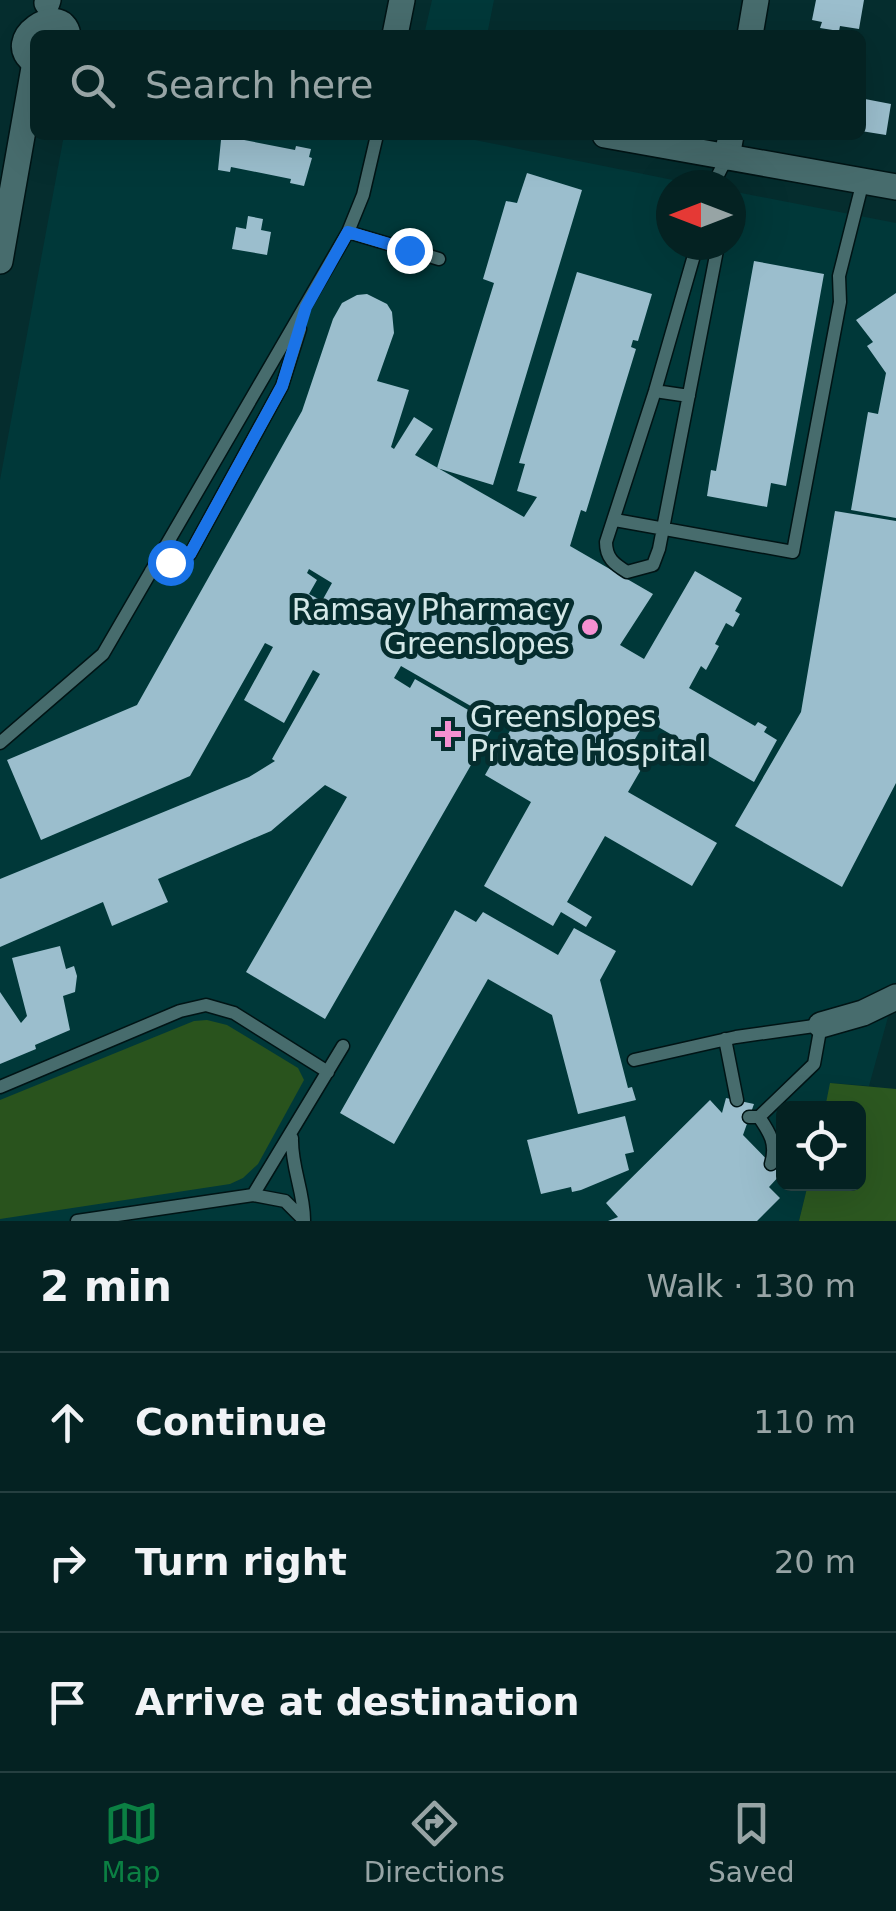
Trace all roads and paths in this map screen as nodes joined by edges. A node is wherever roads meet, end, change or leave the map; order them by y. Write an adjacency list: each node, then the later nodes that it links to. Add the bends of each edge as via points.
1 (402, 0): 5 (street)
2 (756, 0): 6 (street)
3 (48, 2): 4 (street); 7 (street, via 27,4 8,26 11,46)
4 (67, 30)
5 (397, 30)
6 (751, 30)
7 (30, 60)
8 (30, 90): 19 (street)
9 (376, 140): 15 (lane)
10 (662, 140): 11 (street)
11 (729, 146): 12 (lane); 13 (street)
12 (719, 170)
13 (862, 181): 14 (street); 24 (lane, via 839,276 840,302 793,552)
14 (896, 187)
15 (348, 232): 16 (lane); 20 (lane)
16 (439, 259)
17 (693, 260): 21 (lane)
18 (715, 260): 22 (lane)
19 (0, 261)
20 (306, 307): 25 (lane); 25 (lane, via 282,386 190,554)
21 (655, 390): 22 (lane); 23 (lane)
22 (689, 396): 24 (lane)
23 (615, 520): 24 (lane); 24 (lane, via 606,553 627,572 653,565)
24 (663, 530)
25 (151, 571): 26 (lane, via 103,654)
26 (0, 743)
27 (896, 997): 28 (street)
28 (821, 1025): 29 (lane); 36 (lane, via 814,1064 754,1117 772,1137)
29 (725, 1039): 31 (lane); 34 (lane)
30 (343, 1046): 32 (lane)
31 (634, 1060)
32 (328, 1072): 33 (lane, via 234,1013 206,1005); 35 (lane)
33 (0, 1087)
34 (737, 1100)
35 (292, 1135): 37 (lane); 37 (lane, via 304,1220 285,1201)
36 (771, 1164)
37 (253, 1196): 38 (lane)
38 (77, 1221)

